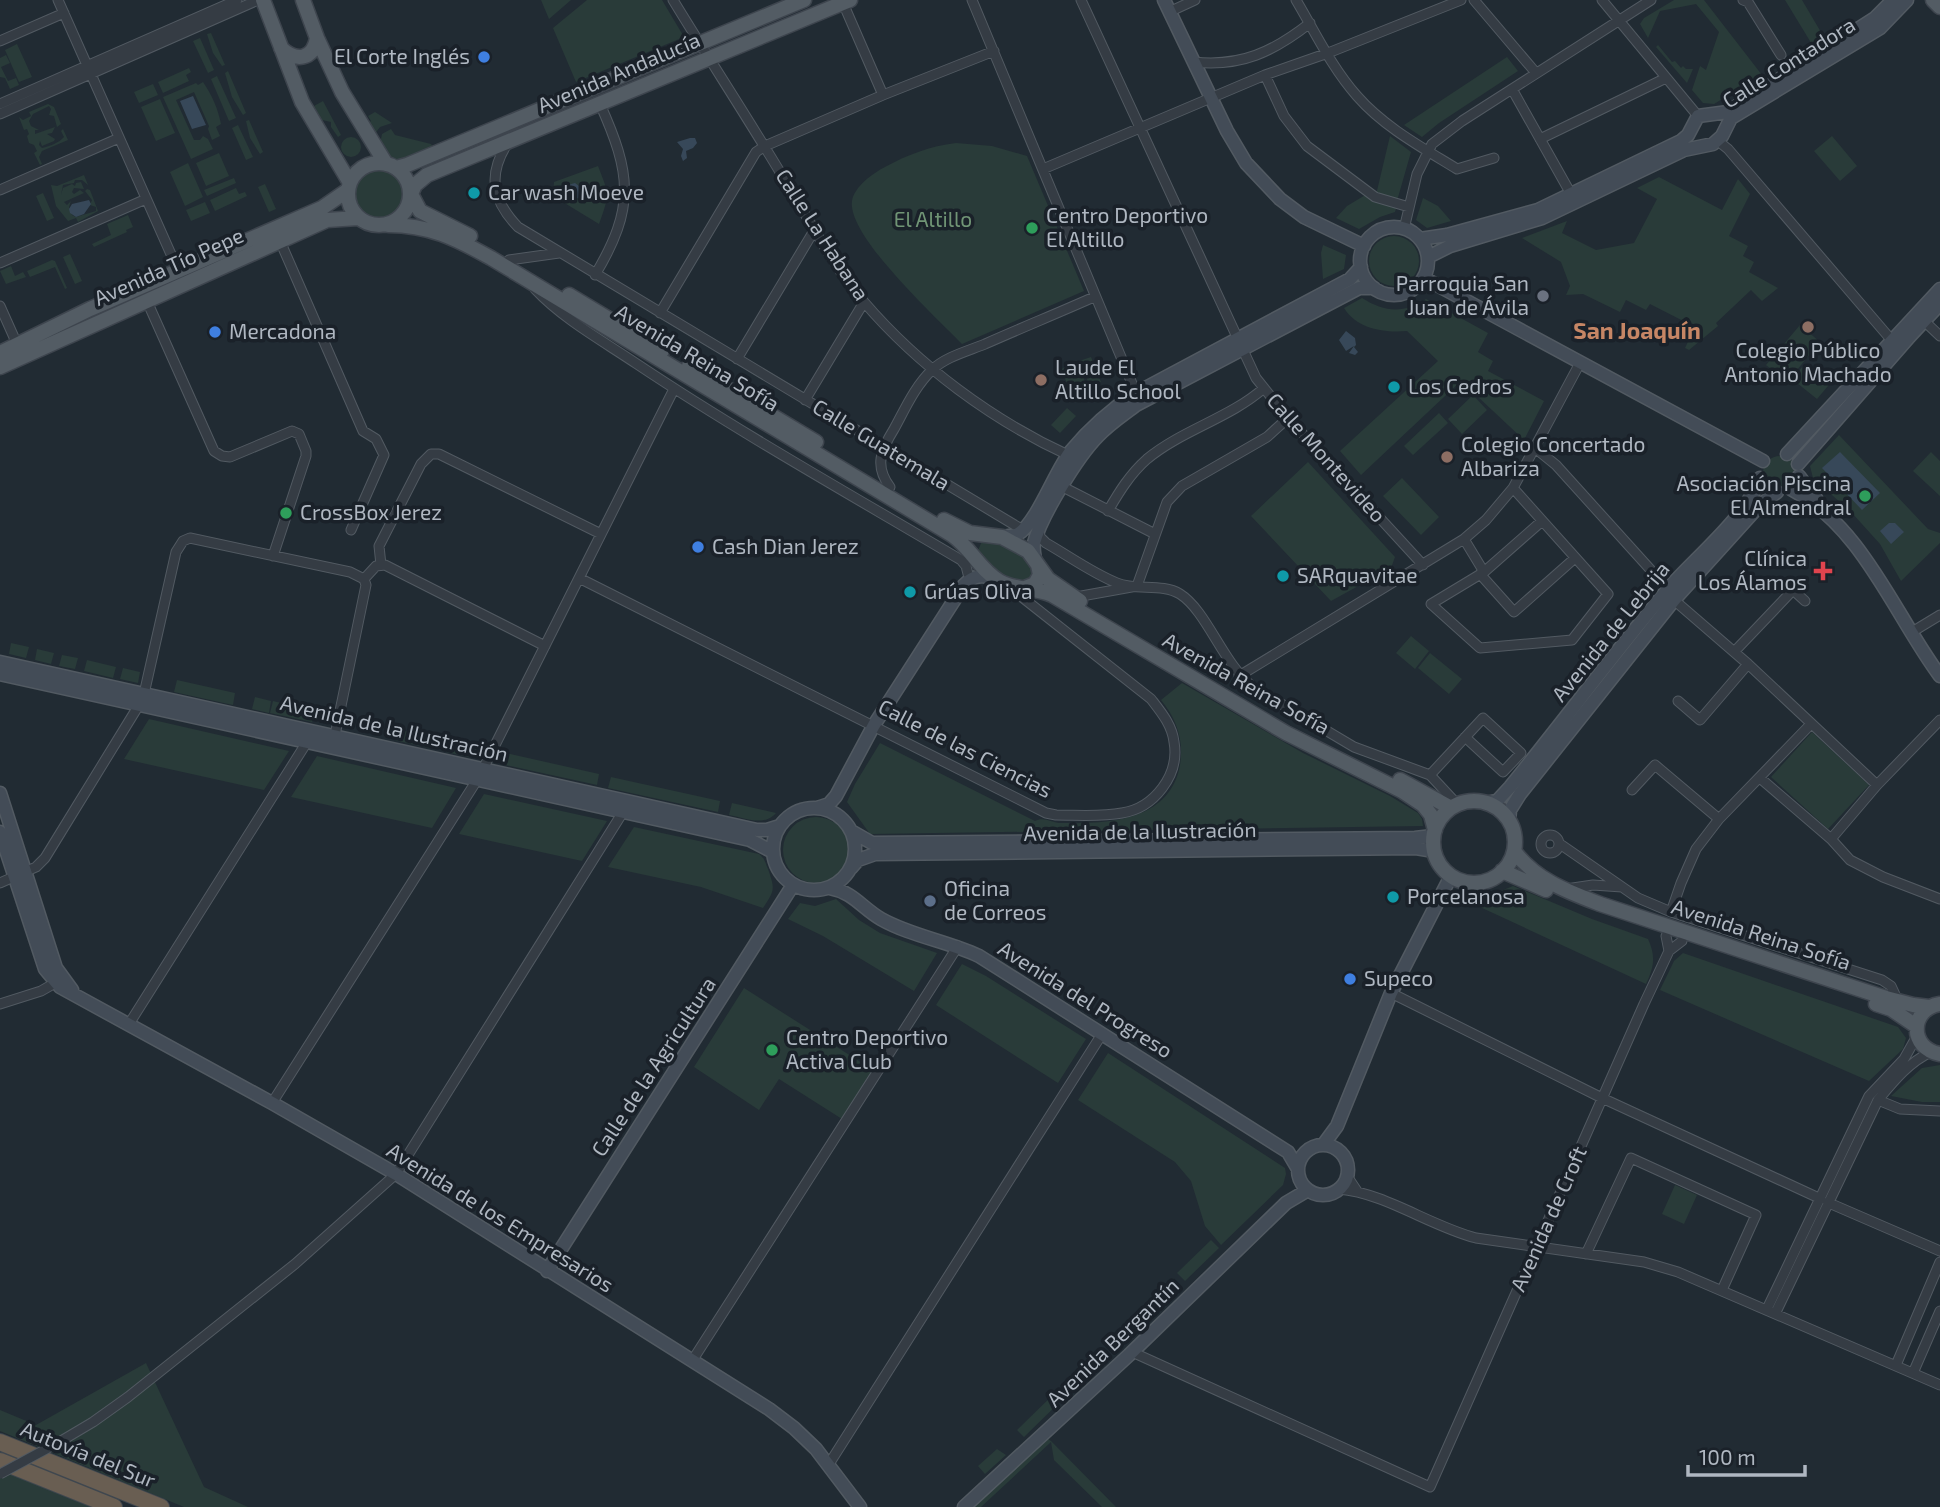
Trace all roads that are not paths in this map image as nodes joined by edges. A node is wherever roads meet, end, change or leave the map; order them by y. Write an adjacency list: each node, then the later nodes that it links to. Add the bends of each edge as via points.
1 (58, 0): 22 (street)
2 (237, 0): 34 (street)
3 (260, 0): 28 (main road); 34 (street)
4 (303, 0): 25 (main road)
5 (673, 0): 27 (street, Calle La Habana)
6 (804, 0): 27 (main road, Avenida Andalucía)
7 (972, 0): 29 (street)
8 (1081, 0): 47 (street, Calle Montevideo)
9 (1195, 0): 20 (street)
10 (1296, 0): 24 (street)
11 (1461, 0): 30 (street)
12 (1474, 0): 36 (street)
13 (1602, 0): 23 (street)
14 (1651, 0): 23 (street)
15 (1743, 0): 31 (street)
16 (1893, 0): 45 (street, Calle Contadora, via 1875,19 1788,69 1728,112)
17 (1907, 0): 51 (street, Calle Contadora, via 1880,28 1731,118)
18 (1933, 0): 21 (main road)
19 (846, 1): 32 (main road, Avenida Andalucía); 40 (street)
20 (1167, 6): 33 (street)
21 (1940, 7)
22 (64, 13): 26 (street); 35 (street)
23 (1618, 20): 36 (street); 38 (street)
24 (1310, 23): 30 (street); 33 (street, via 1289,39 1241,61)
25 (317, 38): 28 (main road, via 311,53 302,58); 56 (main road, via 348,103)
26 (0, 41)
27 (700, 43): 32 (street, Calle La Habana); 56 (main road, Avenida Andalucía, via 408,165)
28 (280, 47): 58 (main road, via 312,121)
29 (994, 51): 40 (street); 57 (street)
30 (1328, 53): 37 (street); 54 (street, via 1357,96)
31 (1781, 55)
32 (710, 58): 43 (main road, Avenida Andalucía); 53 (street, Calle La Habana)
33 (1194, 62): 41 (street)
34 (106, 63): 35 (street)
35 (89, 70): 42 (street); 44 (street); 49 (street)
36 (1536, 73): 39 (street)
37 (1265, 75): 41 (street); 63 (street, via 1284,116 1307,146 1375,197)
38 (1666, 78): 46 (street); 50 (street)
39 (1512, 89): 50 (street); 54 (street)
40 (883, 95): 53 (street)
41 (1211, 97): 47 (street); 70 (street, via 1246,163 1280,199 1304,217)
42 (0, 104)
43 (600, 104): 52 (main road, Avenida Andalucía); 77 (street, via 624,164 625,198 619,229)
44 (0, 114)
45 (1712, 115): 46 (street); 51 (street, via 1720,120)
46 (1698, 117): 48 (street)
47 (1140, 127): 57 (street); 90 (street, Calle Montevideo)
48 (1692, 129): 51 (street, via 1696,140); 61 (street, via 1681,141)
49 (120, 138): 59 (street); 62 (street)
50 (1540, 139): 61 (street)
51 (1716, 139): 72 (street, via 1542,218); 92 (street)
52 (508, 142): 60 (main road, Avenida Andalucía, via 427,175); 71 (street, Calle Guatemala, via 495,171 499,204 518,227)
53 (765, 146): 66 (street, Calle La Habana); 87 (street, via 757,152)
54 (1427, 150): 55 (street, via 1457,169); 63 (street)
55 (1494, 158)
56 (391, 166): 58 (main road, via 366,166); 60 (main road, via 404,174)
57 (1043, 169): 82 (street)
58 (349, 187): 64 (main road, via 348,200); 76 (main road, Avenida Tío Pepe, via 322,208)
59 (0, 190)
60 (411, 194): 65 (main road, via 405,213); 73 (main road, Avenida Reina Sofía, via 420,211)
61 (1571, 194): 68 (street, via 1538,209)
62 (146, 199): 74 (street); 76 (street)
63 (1409, 207): 67 (street)
64 (358, 218): 65 (main road); 69 (main road, Avenida Tío Pepe, via 327,220)
65 (387, 225): 79 (main road, Avenida Reina Sofía, via 415,226 449,236)
66 (815, 229): 84 (street, Calle La Habana); 94 (street)
67 (1404, 229): 68 (street); 70 (street, via 1382,230)
68 (1419, 239): 72 (street)
69 (280, 241): 83 (main road, Avenida Tío Pepe); 118 (street, via 363,431 376,439 384,455)
70 (1364, 246): 75 (street)
71 (559, 253): 73 (street); 77 (street, Calle Guatemala)
72 (1428, 257): 78 (street)
73 (509, 260): 110 (main road, Avenida Reina Sofía)
74 (0, 263)
75 (1361, 267): 80 (street); 90 (street, via 1350,279)
76 (178, 270): 91 (main road, Avenida Tío Pepe)
77 (595, 275): 87 (street, Calle Guatemala)
78 (1424, 278): 80 (street, via 1408,292 1396,295); 95 (street)
79 (529, 282): 98 (street, via 545,300); 120 (main road, Avenida Reina Sofía)
80 (1374, 288): 90 (street, via 1359,288)
81 (1940, 289): 88 (street)
82 (1094, 297): 97 (street); 100 (street)
83 (146, 299): 96 (main road, Avenida Tío Pepe); 128 (street, via 214,451 230,457 292,431 299,434 306,456)
84 (864, 302): 97 (street, Calle La Habana); 101 (street)
85 (1940, 304): 88 (street)
86 (0, 306): 91 (street)
87 (660, 313): 94 (street, Calle Guatemala)
88 (1920, 317): 89 (street); 92 (street)
89 (1940, 336)
90 (1241, 343): 99 (street, Calle Montevideo); 100 (street); 111 (street, via 1136,405 1099,434)
91 (17, 344): 93 (main road, Avenida Tío Pepe)
92 (1895, 344): 105 (street); 108 (street)
93 (0, 353)
94 (737, 359): 101 (street, Calle Guatemala)
95 (1580, 363): 104 (street); 107 (street)
96 (0, 367)
97 (933, 368): 103 (street); 106 (street, Calle La Habana, via 1004,421)
98 (674, 388): 121 (street); 122 (street)
99 (1264, 388): 102 (street, Calle Montevideo); 115 (street, via 1148,458 1126,481)
100 (1136, 393): 106 (street, via 1091,428)
101 (805, 400): 103 (street, Calle Guatemala)
102 (1288, 418): 124 (street, via 1267,437 1182,486 1167,502); 132 (street, Calle Montevideo)
103 (883, 447): 110 (street, via 880,470); 119 (street, Calle Guatemala)
104 (1535, 448): 112 (street); 141 (street, via 1556,465)
105 (1787, 454): 107 (street, via 1774,454); 108 (street)
106 (1068, 455): 119 (street)
107 (1763, 461): 109 (street)
108 (1798, 470): 113 (street); 145 (street, via 1810,492 1863,544)
109 (1760, 478): 114 (street); 141 (street, Avenida de Lebrija, via 1756,491)
110 (890, 487): 123 (main road, Avenida Reina Sofía, via 958,528)
111 (1063, 487): 115 (street); 117 (street)
112 (1513, 488): 116 (street); 126 (street)
113 (1791, 489): 114 (street); 145 (street, via 1806,497 1858,550)
114 (1777, 492): 141 (street, Avenida de Lebrija)
115 (1108, 511): 124 (street)
116 (1542, 521): 129 (street); 133 (street)
117 (1039, 528): 130 (street, via 1033,546); 139 (street, via 1046,543 1118,584)
118 (351, 530)
119 (1023, 530): 125 (street)
120 (945, 531): 121 (street); 127 (main road, Avenida Reina Sofía, via 964,543)
121 (916, 533): 137 (street, via 961,560)
122 (601, 534): 131 (street, via 431,454 421,464 379,546); 134 (street)
123 (984, 534): 125 (main road, Avenida Reina Sofía); 127 (main road, via 973,542)
124 (1155, 534): 139 (street, via 1140,582)
125 (1002, 537): 130 (main road, Avenida Reina Sofía)
126 (1464, 539): 132 (street); 133 (street)
127 (972, 555): 135 (main road, Avenida Reina Sofía); 137 (street)
128 (273, 556): 136 (street); 154 (street, via 190,538 183,541 176,552)
129 (1575, 558): 133 (street, via 1514,612); 133 (street, via 1608,594 1572,640 1480,648 1431,604)
130 (1037, 562): 140 (main road, via 1038,581); 142 (main road, Avenida Reina Sofía, via 1048,579)
131 (381, 565): 136 (street); 146 (street)
132 (1423, 565): 152 (street)
133 (1482, 573)
134 (579, 578): 146 (street); 158 (street, Calle de las Ciencias)
135 (995, 578): 137 (street); 138 (main road, Avenida Reina Sofía)
136 (364, 579): 159 (street)
137 (966, 580): 158 (street)
138 (1009, 586): 140 (main road, Avenida Reina Sofía); 158 (street, Calle de las Ciencias, via 1151,699 1171,729 1173,765 1150,802 1123,813 1056,816)
139 (1134, 587): 142 (street); 152 (street, via 1180,594)
140 (1025, 588): 179 (main road, Avenida Reina Sofía, via 1054,596 1286,733 1402,791 1431,815)
141 (1671, 595): 147 (street); 169 (street, Avenida de Lebrija, via 1510,787 1497,801); 175 (street, Avenida de Lebrija, via 1520,794)
142 (1073, 597): 170 (main road, Avenida Reina Sofía, via 1292,726)
143 (1805, 601): 147 (street, via 1793,590)
144 (1940, 615): 145 (street)
145 (1914, 631): 150 (street); 153 (street)
146 (545, 646): 162 (street)
147 (1734, 653): 149 (street)
148 (0, 662): 154 (street, Avenida de la Ilustración)
149 (1748, 664): 155 (street, via 1700,720); 157 (street)
150 (1940, 667)
151 (0, 674): 154 (street, Avenida de la Ilustración)
152 (1240, 676): 163 (street, via 1354,747)
153 (1940, 676)
154 (141, 699): 159 (street, Avenida de la Ilustración); 161 (street, Avenida de la Ilustración); 187 (street, via 45,858)
155 (1678, 701)
156 (1940, 719): 165 (street)
157 (1811, 724): 164 (street); 165 (street)
158 (874, 725): 168 (street)
159 (335, 735): 162 (street, Avenida de la Ilustración)
160 (1465, 737): 160 (street, via 1503,772 1521,753 1483,718); 163 (street)
161 (307, 742): 162 (street, Avenida de la Ilustración); 208 (street)
162 (480, 774): 172 (street, Avenida de la Ilustración); 176 (street, Avenida de la Ilustración, via 757,830); 214 (street)
163 (1430, 775): 170 (street)
164 (1760, 778): 174 (street); 180 (street)
165 (1877, 785): 180 (street)
166 (1632, 790): 174 (street, via 1655,765)
167 (0, 793): 187 (street, Avenida de los Empresarios)
168 (835, 796): 171 (street); 173 (street)
169 (1486, 803): 170 (main road); 175 (main road)
170 (1454, 806): 179 (main road, via 1441,817)
171 (817, 808): 173 (street); 176 (street, via 792,815)
172 (623, 812): 183 (street, Avenida de la Ilustración, via 750,840); 221 (street)
173 (840, 817): 177 (street)
174 (1719, 819): 197 (street, via 1696,849)
175 (1509, 821): 182 (main road)
176 (780, 827): 183 (street)
177 (851, 831): 179 (street, Avenida de la Ilustración, via 872,843); 185 (street, via 855,847)
178 (0, 832): 187 (street, Avenida de los Empresarios)
179 (1434, 838): 185 (street, Avenida de la Ilustración, via 1416,848 875,854 858,860); 188 (main road, via 1437,860)
180 (1831, 839): 196 (street, via 1850,860)
181 (1560, 844): 184 (street)
182 (1514, 851): 186 (main road); 194 (main road, Avenida Reina Sofía, via 1526,867)
183 (773, 852): 190 (street, via 780,873)
184 (1591, 864): 191 (street, via 1597,874); 193 (street)
185 (850, 870): 192 (street); 195 (street)
186 (1502, 871): 188 (main road, via 1478,882); 198 (main road, Avenida Reina Sofía, via 1576,905)
187 (20, 874): 189 (street); 202 (street, Avenida de los Empresarios, via 45,969); 205 (street, Avenida de los Empresarios, via 56,968 66,984)
188 (1451, 876): 203 (street)
189 (0, 883)
190 (793, 885): 192 (street, via 811,890); 233 (street, Calle de la Agricultura)
191 (1593, 885): 193 (street); 194 (street)
192 (830, 888): 195 (street, Avenida del Progreso)
193 (1624, 888): 197 (street)
194 (1564, 890): 204 (main road, Avenida Reina Sofía)
195 (854, 896): 200 (street, Avenida del Progreso, via 880,919)
196 (1940, 899)
197 (1671, 912): 204 (street, via 1882,981 1891,986)
198 (1666, 936): 199 (main road, Avenida Reina Sofía); 201 (street)
199 (1682, 941): 201 (street, Avenida de Croft); 209 (main road, Avenida Reina Sofía, via 1891,1009)
200 (958, 946): 210 (street, Avenida del Progreso); 238 (street)
201 (1669, 951): 212 (street, Avenida de Croft)
202 (55, 983): 205 (street, Avenida de los Empresarios); 206 (street)
203 (1391, 993): 212 (street); 216 (street)
204 (1898, 1001): 207 (main road, Avenida Reina Sofía)
205 (89, 1003): 208 (street, Avenida de los Empresarios)
206 (0, 1004)
207 (1935, 1005): 209 (main road, Avenida Reina Sofía, via 1923,1011)
208 (129, 1024): 214 (street, Avenida de los Empresarios)
209 (1916, 1031): 211 (main road, Avenida Reina Sofía, via 1925,1048); 227 (street, via 1904,1059 1869,1096)
210 (1102, 1034): 219 (street, Avenida del Progreso); 244 (street)
211 (1935, 1053): 213 (street, via 1919,1058)
212 (1602, 1098): 227 (street); 229 (street, Avenida de Croft)
213 (1878, 1100): 215 (street, via 1900,1109); 227 (street)
214 (272, 1103): 221 (street, Avenida de los Empresarios)
215 (1940, 1111)
216 (1337, 1126): 217 (street); 220 (street)
217 (1323, 1145): 218 (street); 220 (street)
218 (1306, 1151): 219 (street); 222 (street)
219 (1288, 1152): 222 (street, Avenida del Progreso)
220 (1341, 1153): 223 (street)
221 (396, 1174): 233 (street, Avenida de los Empresarios); 245 (street, bridge, via 329,1236 128,1397)
222 (1298, 1174): 225 (street); 228 (street, Avenida Bergantín)
223 (1347, 1176): 224 (street); 226 (street)
224 (1339, 1189): 225 (street, via 1322,1195); 226 (street)
225 (1308, 1190): 228 (street, Avenida Bergantín)
226 (1357, 1191): 229 (street, via 1454,1233)
227 (1825, 1201): 230 (street); 235 (street)
228 (1286, 1203): 237 (street, Avenida Bergantín)
229 (1537, 1248): 231 (street); 237 (street, Avenida de Croft, via 1430,1488)
230 (1940, 1251)
231 (1586, 1254): 234 (street, via 1644,1262); 234 (street, via 1631,1158 1756,1215)
232 (1940, 1262): 239 (street)
233 (547, 1271): 238 (street, Avenida de los Empresarios)
234 (1721, 1290): 235 (street)
235 (1772, 1310): 239 (street)
236 (1940, 1311): 240 (street)
237 (1132, 1352): 249 (street, Avenida Bergantín)
238 (692, 1361): 244 (street, Avenida de los Empresarios, via 769,1409)
239 (1896, 1365): 240 (street)
240 (1913, 1373): 241 (street)
241 (1940, 1385)
242 (0, 1442): 247 (highway, Autovía del Sur)
243 (0, 1461): 246 (highway, Autovía del Sur)
244 (829, 1464): 248 (street, Avenida de los Empresarios)
245 (0, 1475)
246 (114, 1507)
247 (161, 1507)
248 (860, 1507)
249 (964, 1507)

